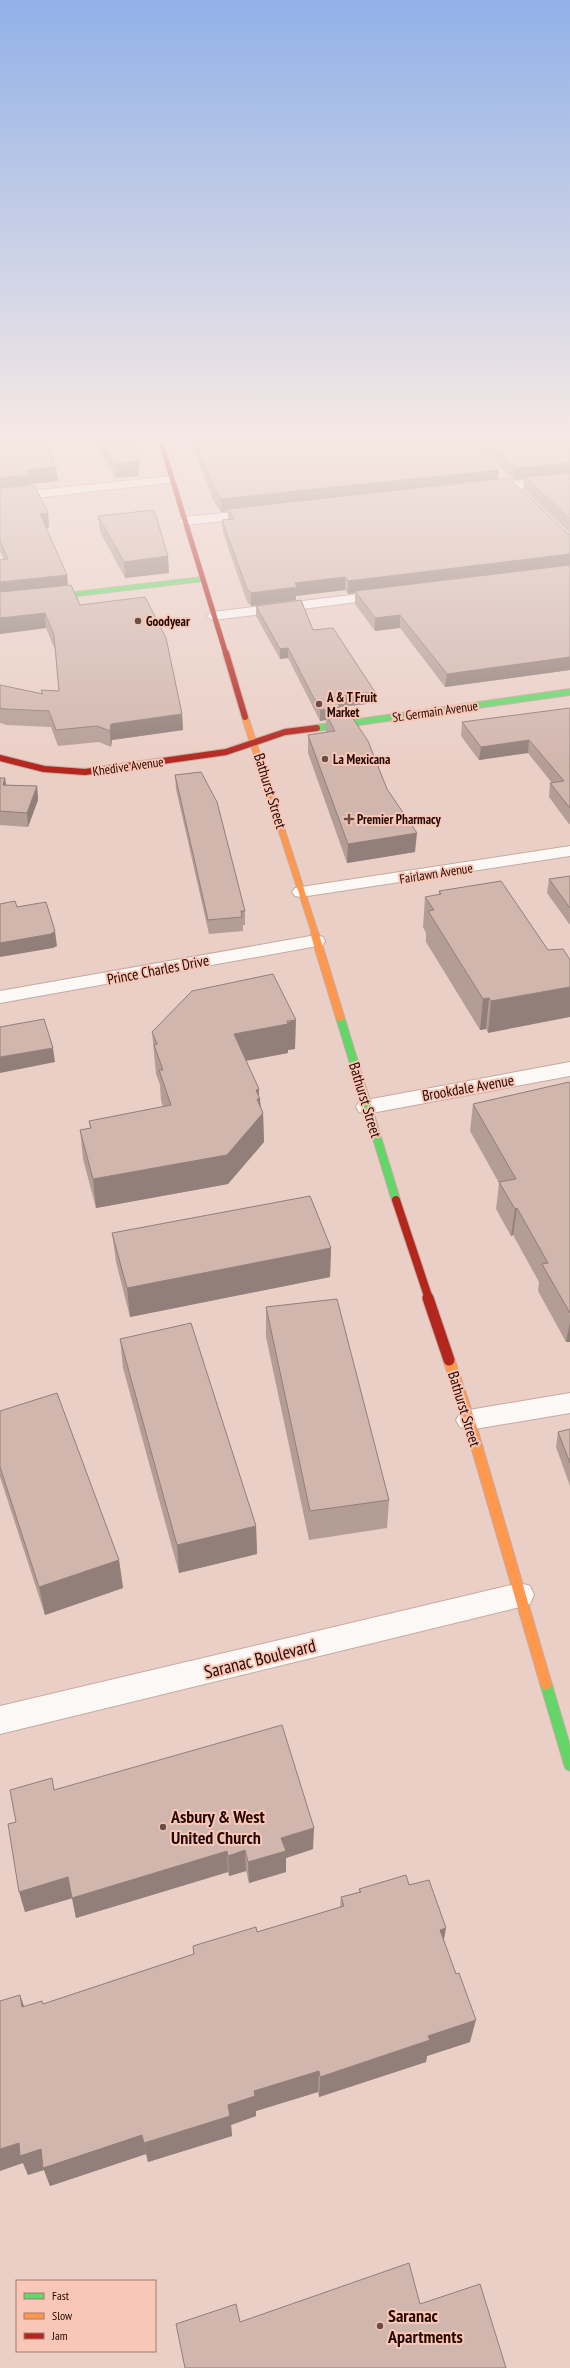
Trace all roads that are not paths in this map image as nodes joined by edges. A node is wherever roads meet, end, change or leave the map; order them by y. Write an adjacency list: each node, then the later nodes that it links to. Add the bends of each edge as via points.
1 (192, 547): 2 (main road, Bathurst Street)
2 (202, 579): 4 (main road); 5 (main road, Bathurst Street)
3 (398, 594): 5 (street)
4 (0, 603)
5 (213, 616): 7 (main road, Bathurst Street)
6 (570, 692): 7 (main road, St. Germain Avenue, via 285,732)
7 (255, 743): 8 (main road, Khedive Avenue, via 226,752 85,772 44,769); 10 (main road, Bathurst Street)
8 (0, 758)
9 (570, 851): 10 (street, Fairlawn Avenue)
10 (302, 892): 11 (main road, Bathurst Street)
11 (316, 941): 12 (street, Prince Charles Drive); 14 (main road, Bathurst Street)
12 (0, 997)
13 (570, 1069): 14 (street, Brookdale Avenue)
14 (366, 1107): 16 (main road, Bathurst Street)
15 (570, 1404): 16 (street)
16 (469, 1420): 17 (main road, Bathurst Street)
17 (520, 1595): 18 (street, Saranac Boulevard); 19 (main road, Bathurst Street)
18 (0, 1720)
19 (570, 1765)

